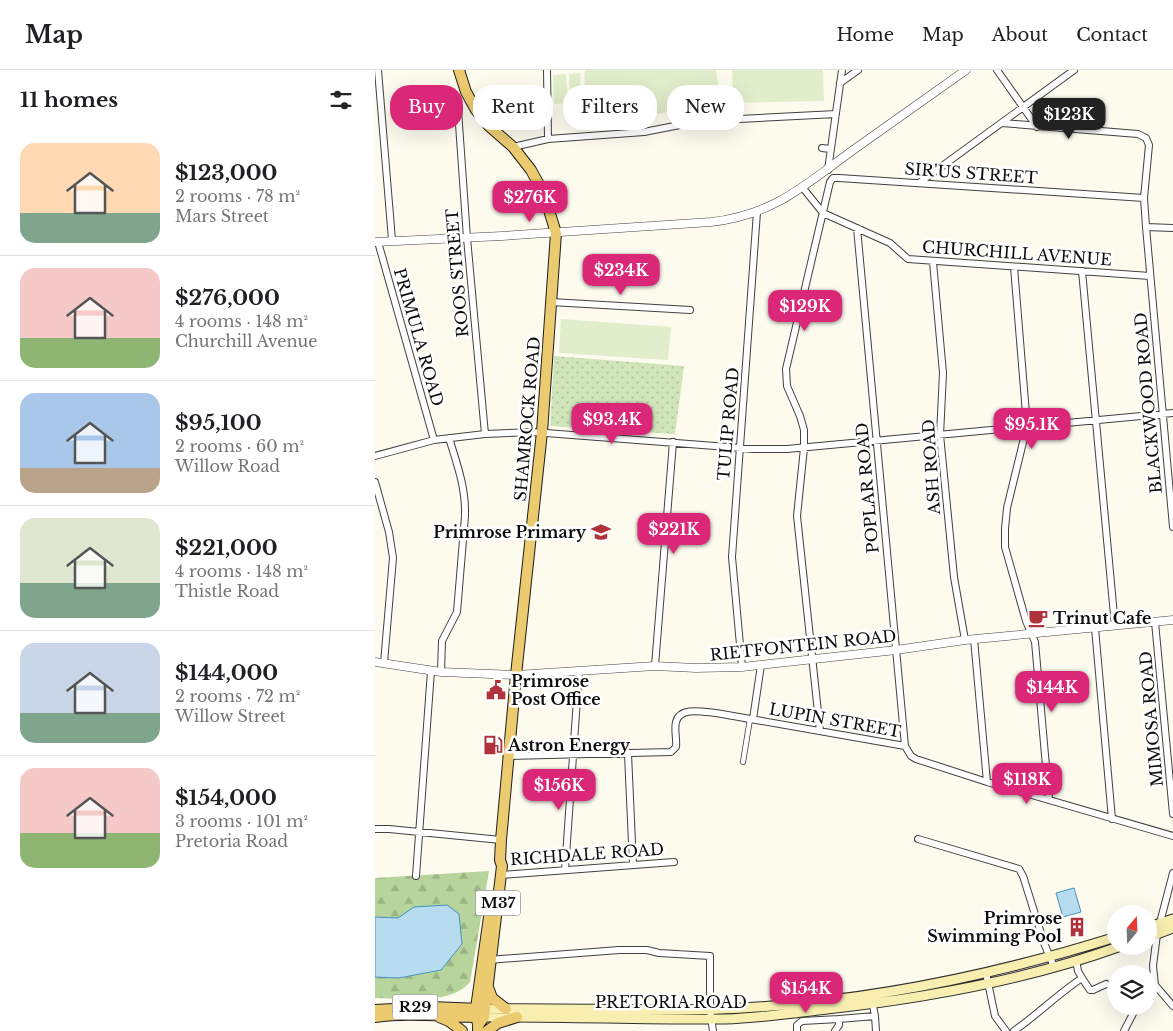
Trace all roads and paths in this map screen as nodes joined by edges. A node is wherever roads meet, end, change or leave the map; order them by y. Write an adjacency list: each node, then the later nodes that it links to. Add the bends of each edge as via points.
1 (378, 70): 15 (street)
2 (459, 70): 17 (main road, SHAMROCK ROAD / M37, via 470,102 489,126)
3 (547, 70): 16 (street)
4 (842, 70): 9 (street)
5 (858, 70): 9 (street)
6 (966, 70): 20 (street)
7 (997, 70): 10 (street)
8 (1074, 70): 10 (street)
9 (840, 83): 11 (street)
10 (1024, 106): 12 (street); 13 (street)
11 (835, 114): 16 (street, via 699,121 644,132); 19 (street)
12 (1002, 123): 13 (street); 21 (street)
13 (1037, 127): 23 (street, BLACKWOOD ROAD, via 1143,136 1149,144)
14 (459, 130): 30 (street, ROOS STREET)
15 (379, 136): 31 (street)
16 (548, 139): 17 (street)
17 (513, 147): 29 (main road, SHAMROCK ROAD / M37, via 531,170)
18 (822, 148): 19 (street)
19 (831, 149): 20 (street)
20 (828, 170): 22 (street)
21 (919, 183): 23 (street, SIR'US STREET); 25 (street, SIR'US STREET, via 833,178)
22 (803, 188): 24 (street); 25 (street, CHURCHILL AVENUE)
23 (1144, 198): 26 (street, BLACKWOOD ROAD)
24 (757, 212): 29 (street, via 727,220); 50 (street, TULIP ROAD)
25 (823, 213): 27 (street, CHURCHILL AVENUE); 51 (street, via 786,369 787,386 803,423)
26 (1145, 227): 28 (street); 36 (street, BLACKWOOD ROAD)
27 (857, 228): 33 (street, CHURCHILL AVENUE, via 890,242 908,259); 48 (street, POPLAR ROAD)
28 (1173, 228)
29 (556, 233): 30 (street); 37 (main road, SHAMROCK ROAD / M37)
30 (467, 238): 31 (street); 44 (street, ROOS STREET)
31 (392, 240): 32 (street)
32 (376, 242): 47 (street, PRIMULA ROAD)
33 (933, 262): 34 (street, CHURCHILL AVENUE); 45 (street, ASH ROAD, via 943,373)
34 (1014, 267): 35 (street, CHURCHILL AVENUE); 42 (street)
35 (1082, 271): 36 (street, CHURCHILL AVENUE); 41 (street)
36 (1150, 276): 40 (street, BLACKWOOD ROAD)
37 (551, 302): 38 (street); 43 (main road, SHAMROCK ROAD / M37)
38 (690, 310)
39 (1173, 413): 40 (street)
40 (1162, 414): 41 (street); 54 (street, BLACKWOOD ROAD)
41 (1095, 420): 42 (street); 57 (street)
42 (1027, 426): 45 (street); 59 (street, via 1005,528 1007,556)
43 (542, 432): 44 (street); 49 (street, via 608,434); 72 (main road, SHAMROCK ROAD / M37)
44 (485, 434): 46 (street)
45 (940, 435): 48 (street); 61 (street, ASH ROAD, via 954,577)
46 (449, 438): 47 (street); 71 (street, via 466,500 457,612 442,642)
47 (434, 440): 52 (street)
48 (876, 440): 51 (street); 62 (street, POPLAR ROAD)
49 (673, 442): 50 (street); 67 (street)
50 (739, 448): 51 (street); 68 (street, TULIP ROAD, via 732,558)
51 (804, 448): 63 (street, via 797,516)
52 (376, 455)
53 (375, 482): 65 (street, via 393,558)
54 (1173, 527)
55 (1173, 620): 56 (street, RIETFONTEIN ROAD)
56 (1155, 622): 57 (street, RIETFONTEIN ROAD); 82 (street, MIMOSA ROAD)
57 (1115, 626): 58 (street, RIETFONTEIN ROAD)
58 (1095, 628): 59 (street, RIETFONTEIN ROAD); 83 (street)
59 (1031, 634): 60 (street, RIETFONTEIN ROAD); 81 (street, via 1035,642)
60 (974, 639): 61 (street, RIETFONTEIN ROAD); 80 (street)
61 (965, 640): 62 (street, RIETFONTEIN ROAD)
62 (896, 650): 63 (street, RIETFONTEIN ROAD); 75 (street, POPLAR ROAD)
63 (812, 660): 66 (street, RIETFONTEIN ROAD); 74 (street)
64 (375, 662): 65 (street, RIETFONTEIN ROAD)
65 (384, 663): 69 (street, RIETFONTEIN ROAD)
66 (761, 665): 68 (street, RIETFONTEIN ROAD); 73 (street)
67 (655, 666): 68 (street, RIETFONTEIN ROAD); 70 (street, RIETFONTEIN ROAD)
68 (742, 667)
69 (431, 670): 71 (street, RIETFONTEIN ROAD); 85 (street)
70 (579, 671): 72 (street, RIETFONTEIN ROAD); 76 (street)
71 (441, 672): 72 (street, RIETFONTEIN ROAD)
72 (516, 675): 78 (main road, SHAMROCK ROAD / M37)
73 (752, 719): 74 (street, LUPIN STREET); 77 (street, LUPIN STREET, via 684,712 676,723 677,745 673,751); 79 (street)
74 (820, 731): 75 (street, LUPIN STREET)
75 (905, 746): 80 (street, LUPIN STREET, via 916,759)
76 (575, 754): 77 (street, LUPIN STREET); 78 (street, LUPIN STREET); 92 (street)
77 (629, 754): 91 (street)
78 (508, 756): 88 (main road, SHAMROCK ROAD / M37)
79 (743, 762)
80 (987, 782): 81 (street, LUPIN STREET)
81 (1049, 800): 83 (street, LUPIN STREET)
82 (1173, 814)
83 (1112, 819): 86 (street, LUPIN STREET)
84 (375, 829): 85 (street)
85 (419, 832): 88 (street); 95 (street)
86 (1173, 836)
87 (918, 839): 103 (street, via 1019,869)
88 (501, 840): 89 (main road, SHAMROCK ROAD / M37)
89 (500, 860): 94 (main road, SHAMROCK ROAD / M37); 104 (main road, SHAMROCK ROAD / M37, via 495,877)
90 (675, 862): 91 (street, RICHDALE ROAD)
91 (633, 865): 92 (street, RICHDALE ROAD)
92 (565, 870): 94 (street, RICHDALE ROAD)
93 (1173, 873): 97 (street)
94 (501, 875): 104 (main road, SHAMROCK ROAD / M37)
95 (416, 876)
96 (1173, 919): 97 (main road)
97 (1159, 924): 98 (street)
98 (1157, 928)
99 (1173, 928): 100 (main road)
100 (1157, 934)
101 (1107, 940): 103 (main road, PRETORIA ROAD)
102 (1107, 950): 105 (main road, PRETORIA ROAD)
103 (1049, 957): 106 (street); 107 (main road, PRETORIA ROAD)
104 (486, 960): 109 (main road, SHAMROCK ROAD / M37); 118 (street, via 619,950 711,956)
105 (1076, 960): 106 (main road, PRETORIA ROAD); 108 (street)
106 (1054, 966): 110 (main road, PRETORIA ROAD)
107 (986, 973): 110 (street); 113 (main road, PRETORIA ROAD)
108 (1082, 978): 111 (street, via 1090,990); 134 (street)
109 (483, 981): 115 (main road); 116 (main road, via 492,998); 125 (main road, SHAMROCK ROAD / M37)
110 (988, 983): 113 (main road, PRETORIA ROAD, via 895,1002); 133 (street, via 995,1016)
111 (1106, 984)
112 (1157, 987): 114 (street)
113 (872, 999): 118 (main road, PRETORIA ROAD, via 788,1004); 120 (main road, PRETORIA ROAD); 122 (street)
114 (1173, 1005)
115 (456, 1007): 117 (main road, R29); 125 (main road, R29)
116 (506, 1008): 118 (main road, PRETORIA ROAD); 125 (main road, PRETORIA ROAD)
117 (375, 1010)
118 (710, 1014): 120 (main road, PRETORIA ROAD); 124 (main road, PRETORIA ROAD); 129 (street)
119 (433, 1015): 123 (main road, R29); 125 (main road, R29); 127 (main road)
120 (813, 1015): 126 (street); 130 (street, via 799,1022)
121 (1132, 1015): 135 (street)
122 (875, 1016): 126 (street); 132 (street)
123 (375, 1017)
124 (517, 1017): 125 (main road, PRETORIA ROAD); 128 (main road, via 498,1023)
125 (479, 1018)
126 (839, 1019): 131 (street)
127 (462, 1031)
128 (487, 1031)
129 (713, 1031)
130 (797, 1031)
131 (835, 1031)
132 (876, 1031)
133 (1006, 1031)
134 (1014, 1031)
135 (1124, 1031)

